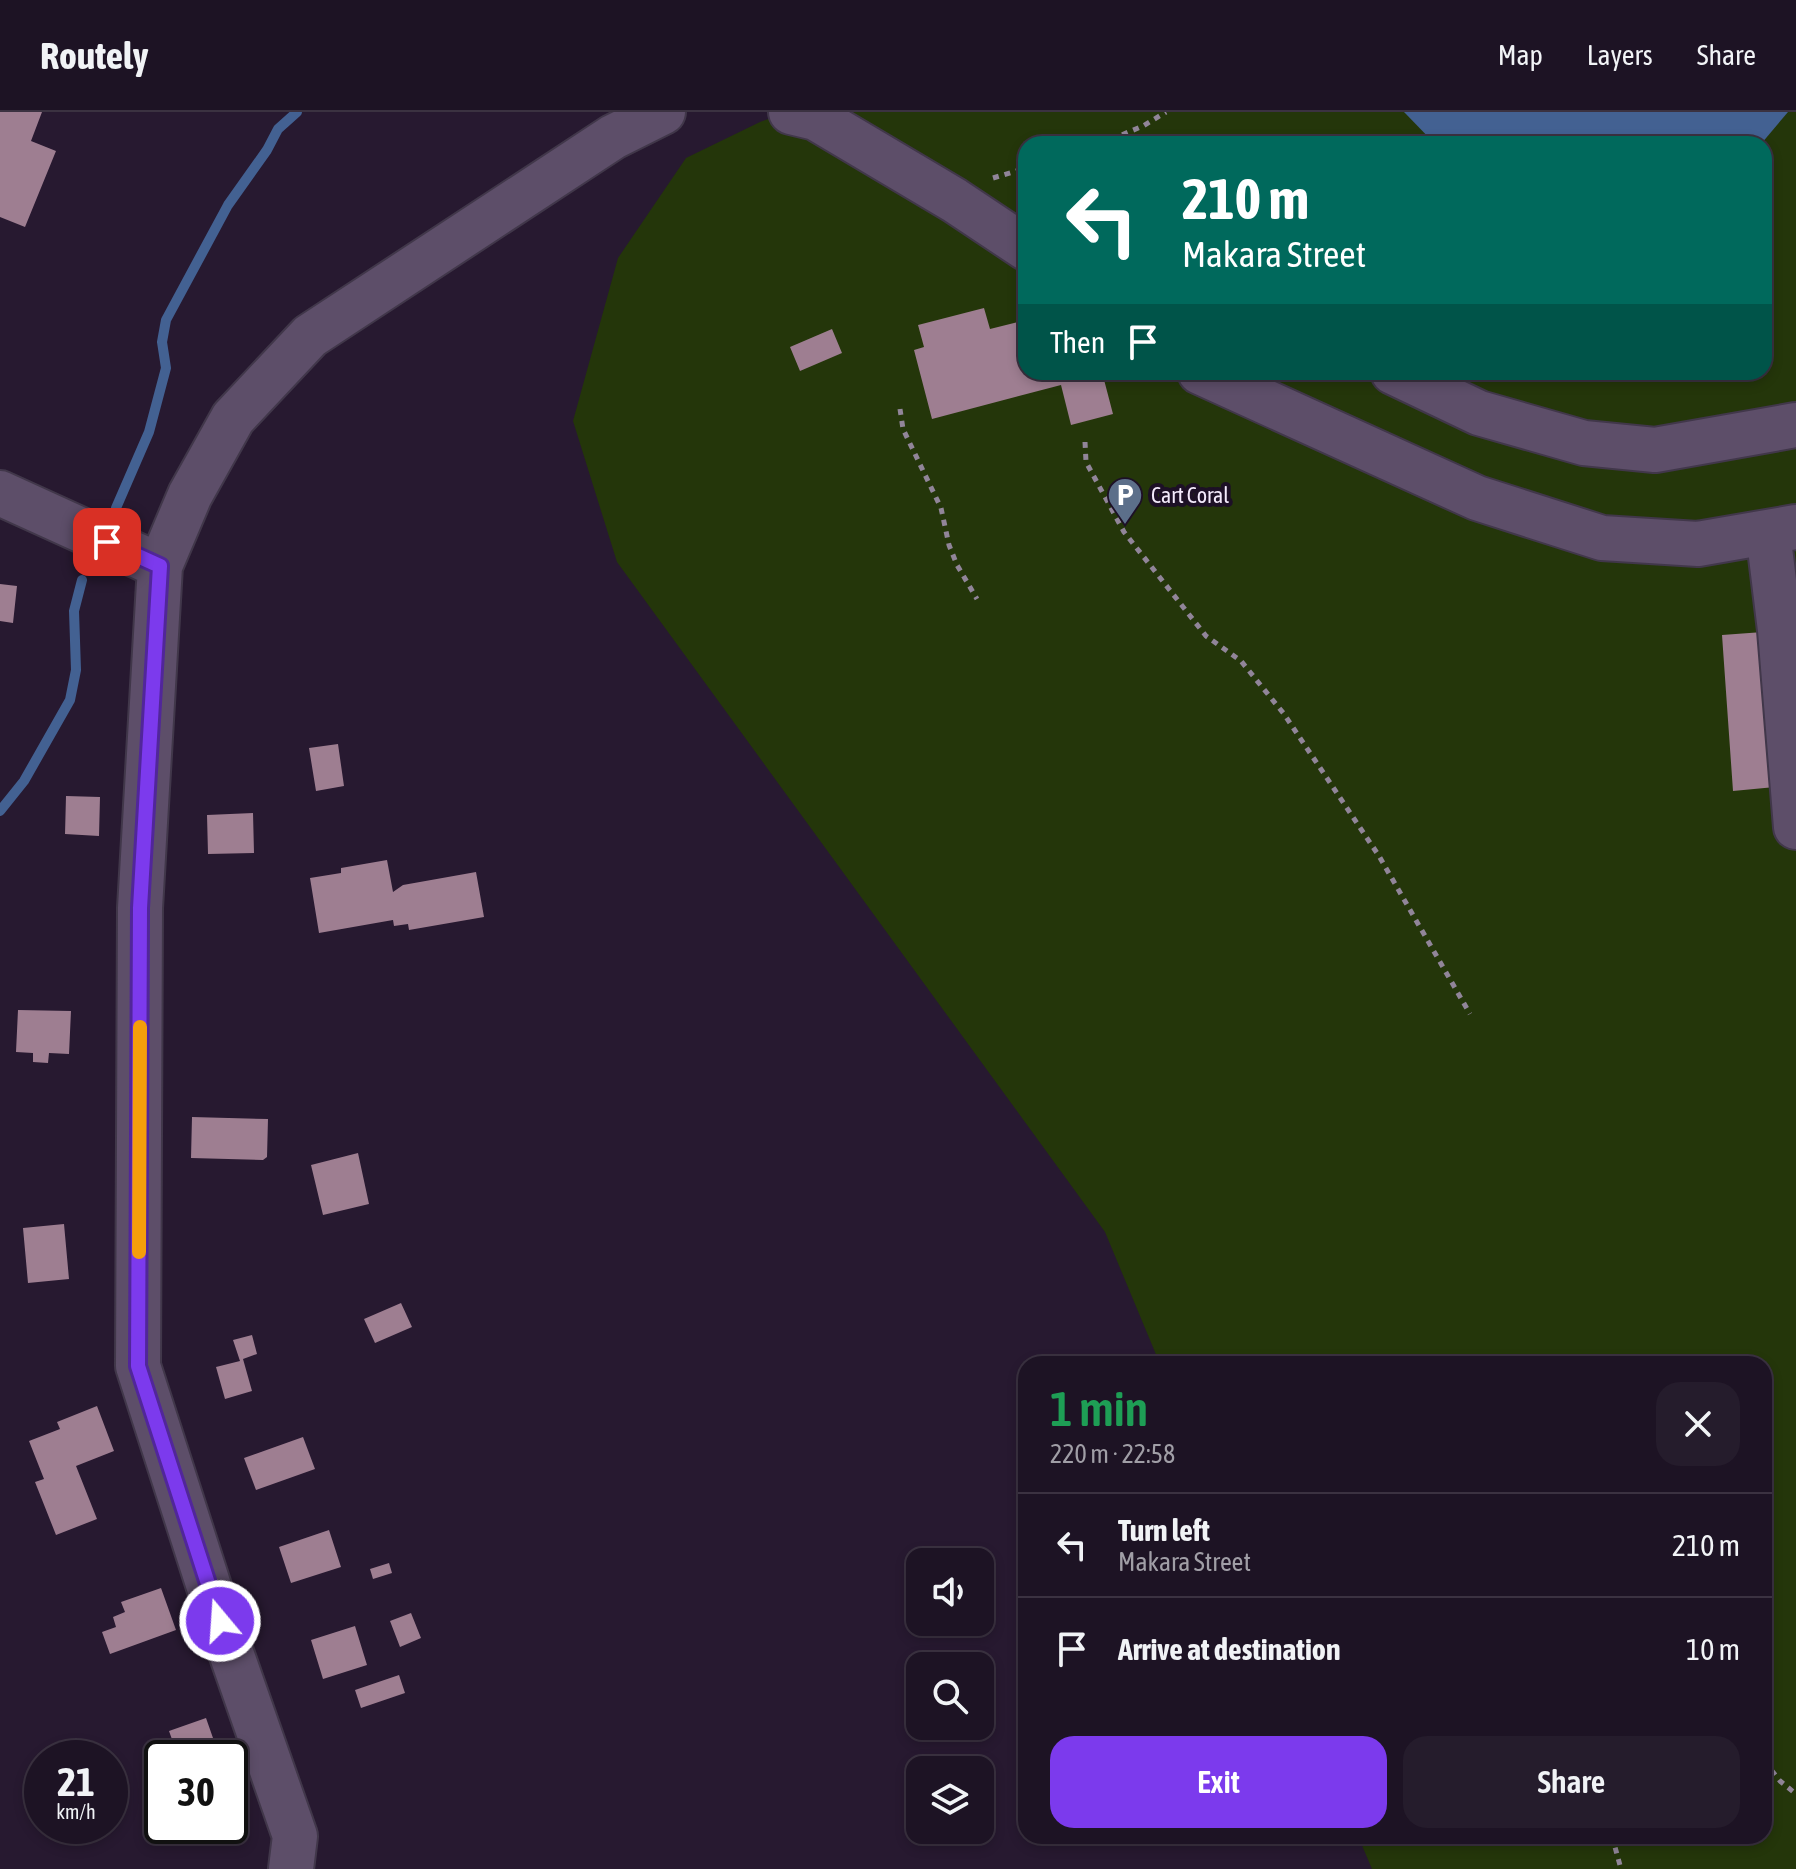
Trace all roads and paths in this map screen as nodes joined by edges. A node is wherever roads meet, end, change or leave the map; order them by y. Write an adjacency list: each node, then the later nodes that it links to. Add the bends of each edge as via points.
1 (663, 112): 13 (street, via 613,137 310,336 233,418 190,495)
2 (791, 112): 5 (street, via 816,118)
3 (1166, 112): 4 (path)
4 (1119, 136)
5 (1018, 243)
6 (1218, 380): 12 (street, via 1477,498 1602,538 1698,544)
7 (1410, 380): 9 (street, via 1479,413 1584,443 1655,450)
8 (900, 409): 14 (path, via 903,429 941,508 957,565)
9 (1796, 425)
10 (1085, 442): 16 (path, via 1086,462 1124,532 1206,636 1241,661 1284,714 1379,856)
11 (0, 493): 13 (street)
12 (1782, 530): 15 (street, via 1780,630)
13 (160, 566): 20 (street, via 140,908 138,1366 295,1836)
14 (977, 599)
15 (1796, 827)
16 (1470, 1014)
17 (1772, 1771): 18 (path)
18 (1796, 1794)
19 (1614, 1844): 21 (path)
20 (291, 1869)
21 (1621, 1869)

